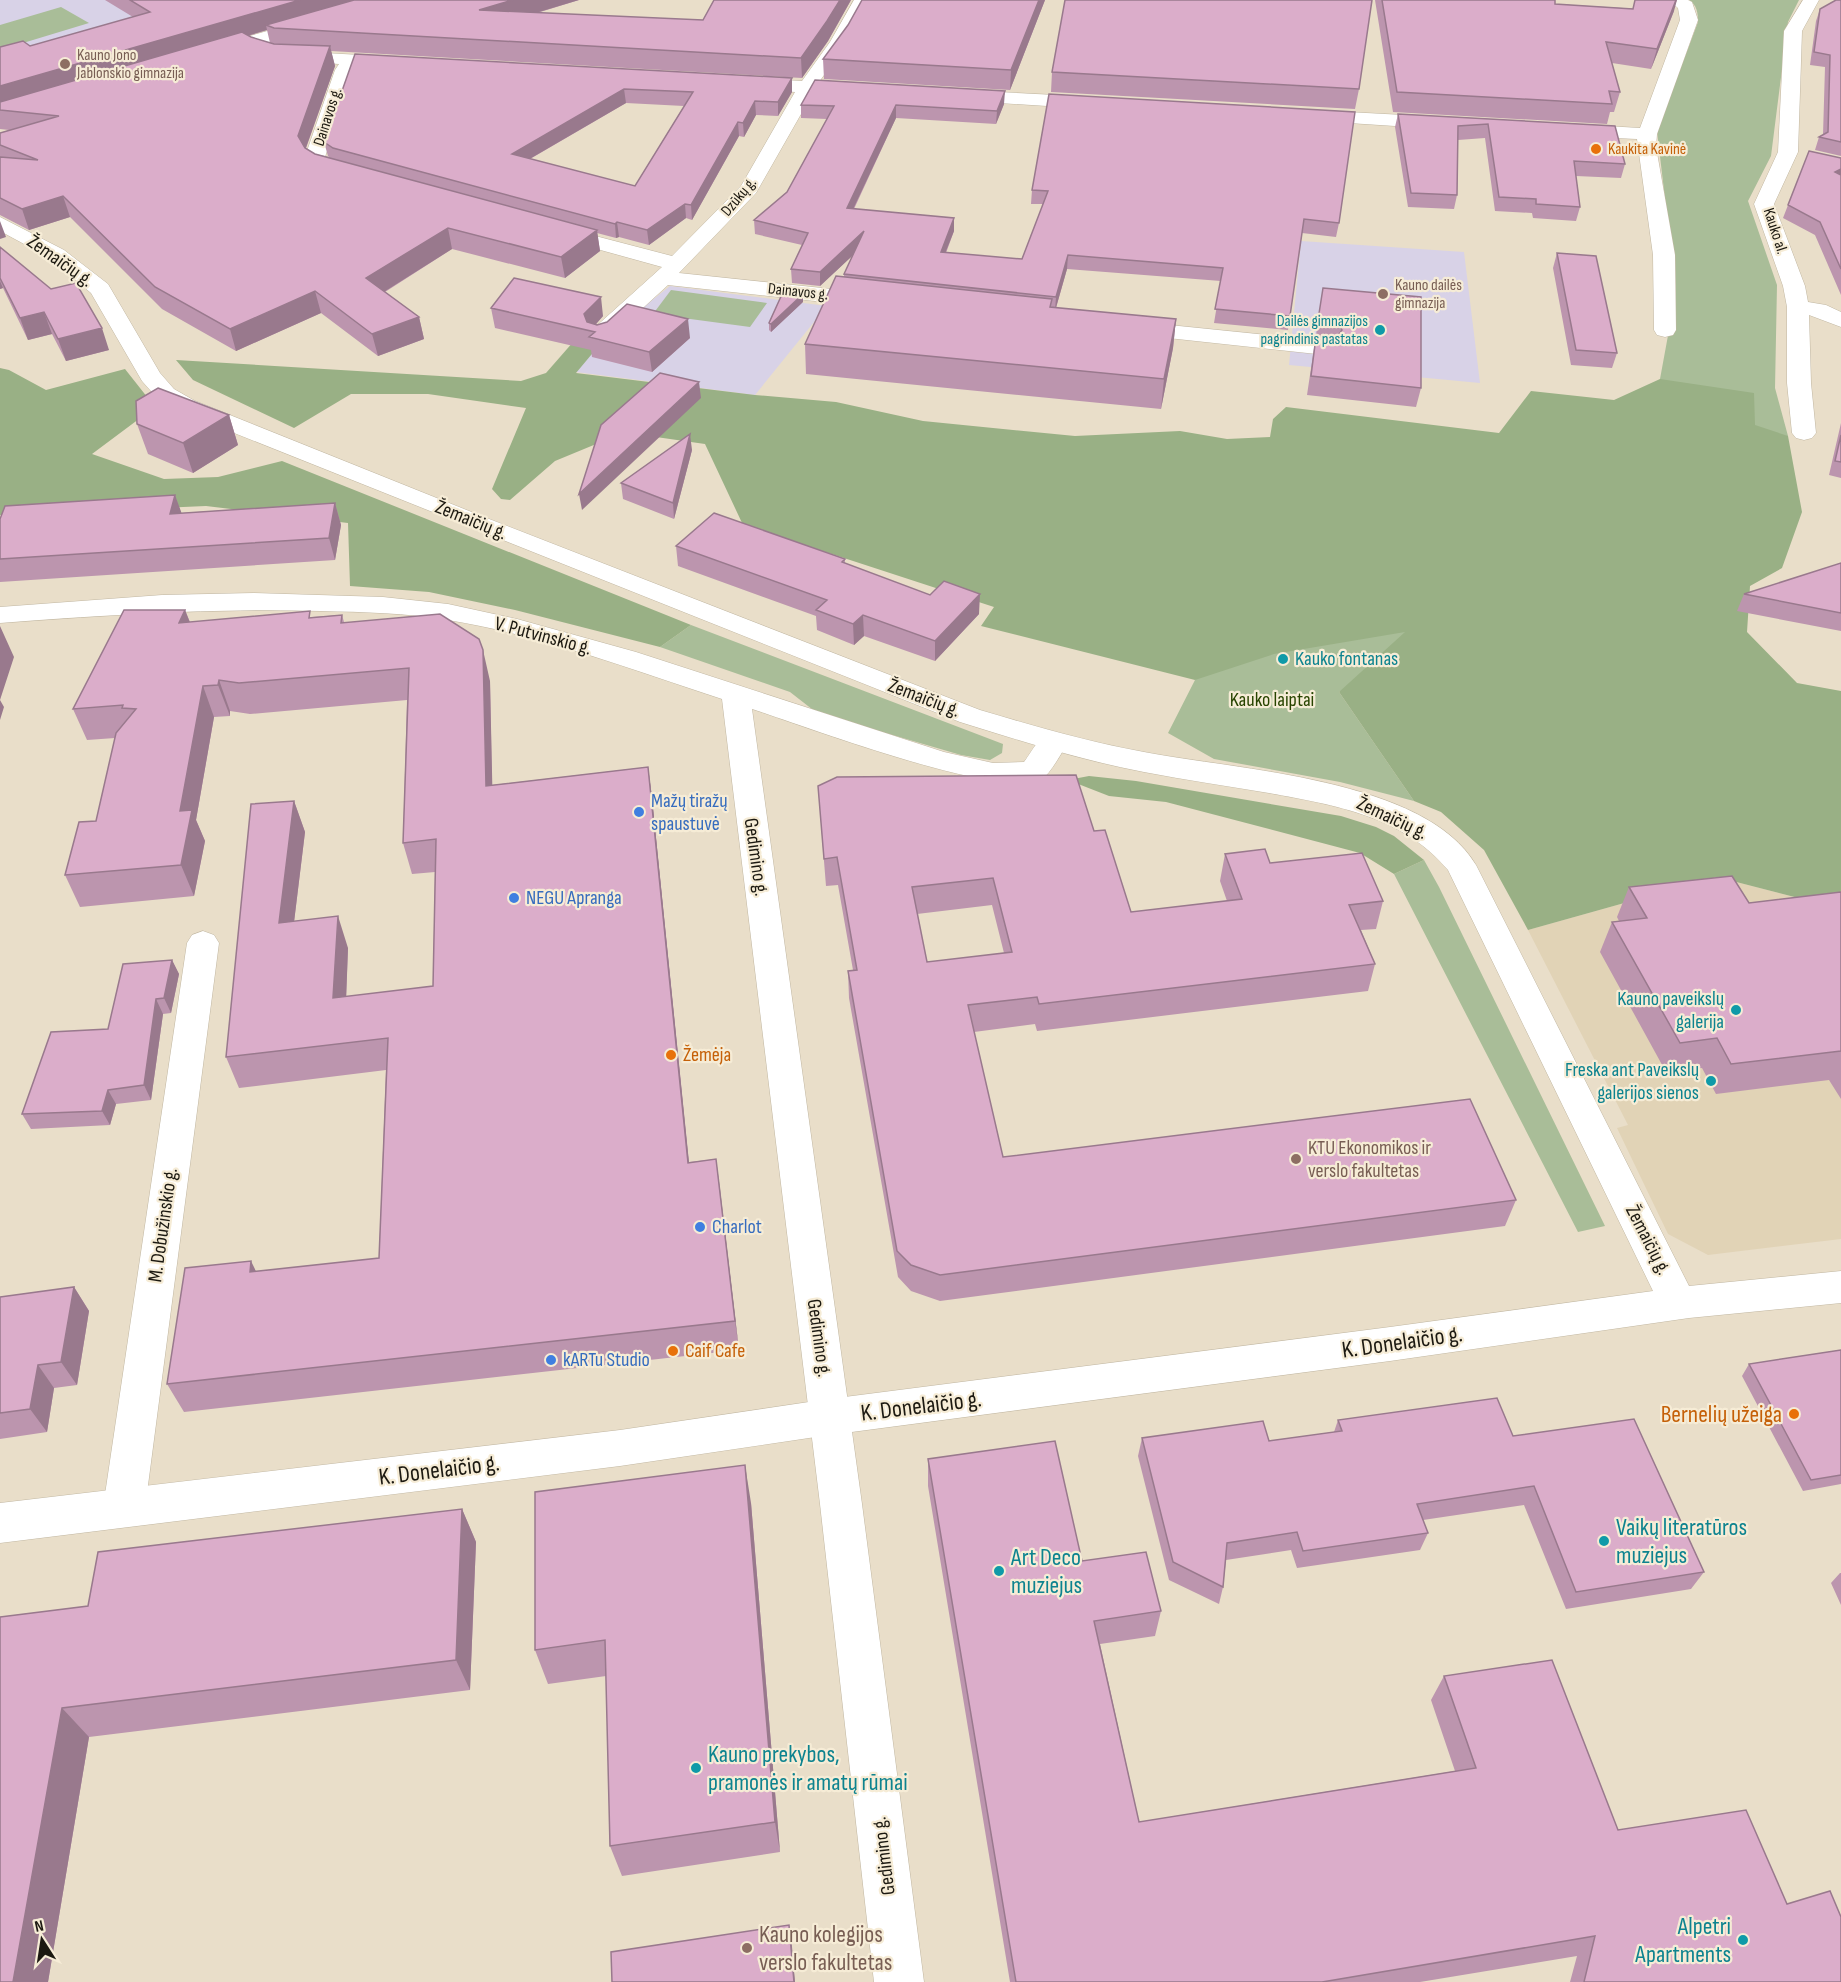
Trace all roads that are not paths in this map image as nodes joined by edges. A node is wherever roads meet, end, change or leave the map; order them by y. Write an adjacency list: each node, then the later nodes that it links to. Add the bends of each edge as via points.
1 (396, 0): 5 (street)
2 (862, 0): 10 (street, Dzūkų g.)
3 (1676, 0): 17 (street, via 1686,6 1689,20)
4 (1811, 0): 23 (street, Kauko al., via 1793,31 1796,153 1764,204)
5 (249, 42): 6 (street); 7 (street, via 276,55)
6 (203, 56)
7 (351, 60): 8 (street); 18 (street, Dainavos g., via 344,70 315,157 328,168)
8 (411, 63)
9 (727, 82): 10 (street)
10 (807, 87): 11 (street); 21 (street, Dzūkų g., via 749,189)
11 (875, 91)
12 (943, 95): 13 (street)
13 (1114, 104)
14 (1296, 115): 15 (street)
15 (1455, 124)
16 (1549, 129): 17 (street)
17 (1647, 134): 26 (street, via 1664,255)
18 (371, 181)
19 (0, 223): 32 (street, Žemaičių g., via 57,254 100,289 150,376 166,394 187,406 970,716)
20 (538, 227): 21 (street, Dainavos g.)
21 (670, 271): 22 (street, Dainavos g.); 27 (street, Dzūkų g.)
22 (886, 302)
23 (1798, 307): 24 (street); 29 (street, Kauko al.)
24 (1841, 320)
25 (1113, 326): 28 (street)
26 (1665, 330)
27 (600, 335)
28 (1326, 348)
29 (1804, 433)
30 (0, 615): 31 (street, V. Putvinskio g., via 162,603 254,601 383,605 448,612 517,627 642,663)
31 (736, 695): 32 (street, V. Putvinskio g., via 939,760 993,773 1032,772); 36 (street, Gedimino g.)
32 (1054, 742): 35 (street, Žemaičių g., via 1352,799 1431,835 1448,849 1461,865)
33 (203, 943): 37 (street, M. Dobužinskio g.)
34 (1841, 1287): 35 (street, K. Donelaičio g.)
35 (1679, 1304): 36 (street, K. Donelaičio g.)
36 (830, 1417): 37 (street, K. Donelaičio g., via 599,1450); 39 (street, Gedimino g.)
37 (124, 1508): 38 (street, K. Donelaičio g.)
38 (0, 1523)
39 (899, 1982)

